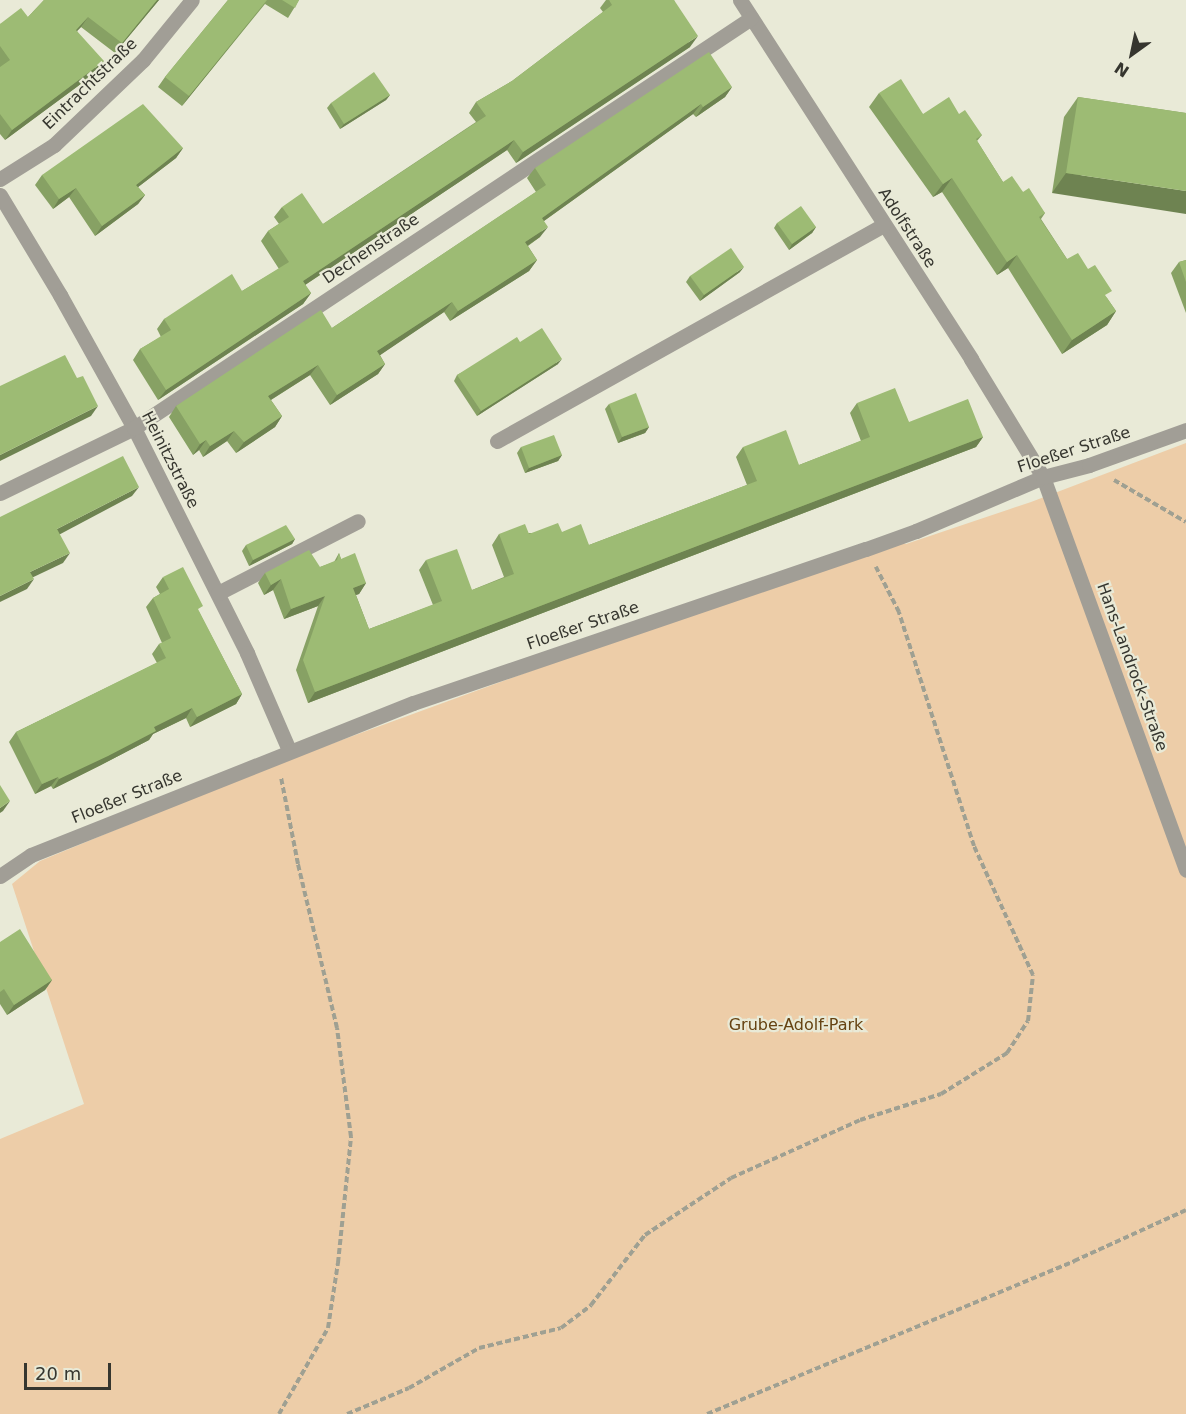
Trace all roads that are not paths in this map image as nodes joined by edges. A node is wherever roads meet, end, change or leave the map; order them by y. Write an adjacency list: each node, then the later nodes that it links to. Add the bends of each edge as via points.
1 (192, 0): 4 (street, Eintrachtstraße, via 143,60 54,145)
2 (740, 0): 3 (street, Adolfstraße)
3 (751, 18): 6 (street, Adolfstraße); 7 (street, Dechenstraße)
4 (0, 179)
5 (0, 195): 7 (street, Heinitzstraße)
6 (883, 225): 9 (street); 10 (street, Adolfstraße)
7 (134, 428): 11 (street, Dechenstraße); 13 (street, Heinitzstraße)
8 (1186, 430): 10 (street, Floeßer Straße, via 1089,465)
9 (497, 441)
10 (1042, 477): 14 (street, Floeßer Straße, via 916,531 413,703); 15 (street, Hans-Landrock-Straße)
11 (0, 493)
12 (358, 522): 13 (street)
13 (218, 593): 14 (street, Heinitzstraße, via 248,653)
14 (283, 753): 16 (street, Floeßer Straße, via 31,855)
15 (1186, 870)
16 (0, 876)

